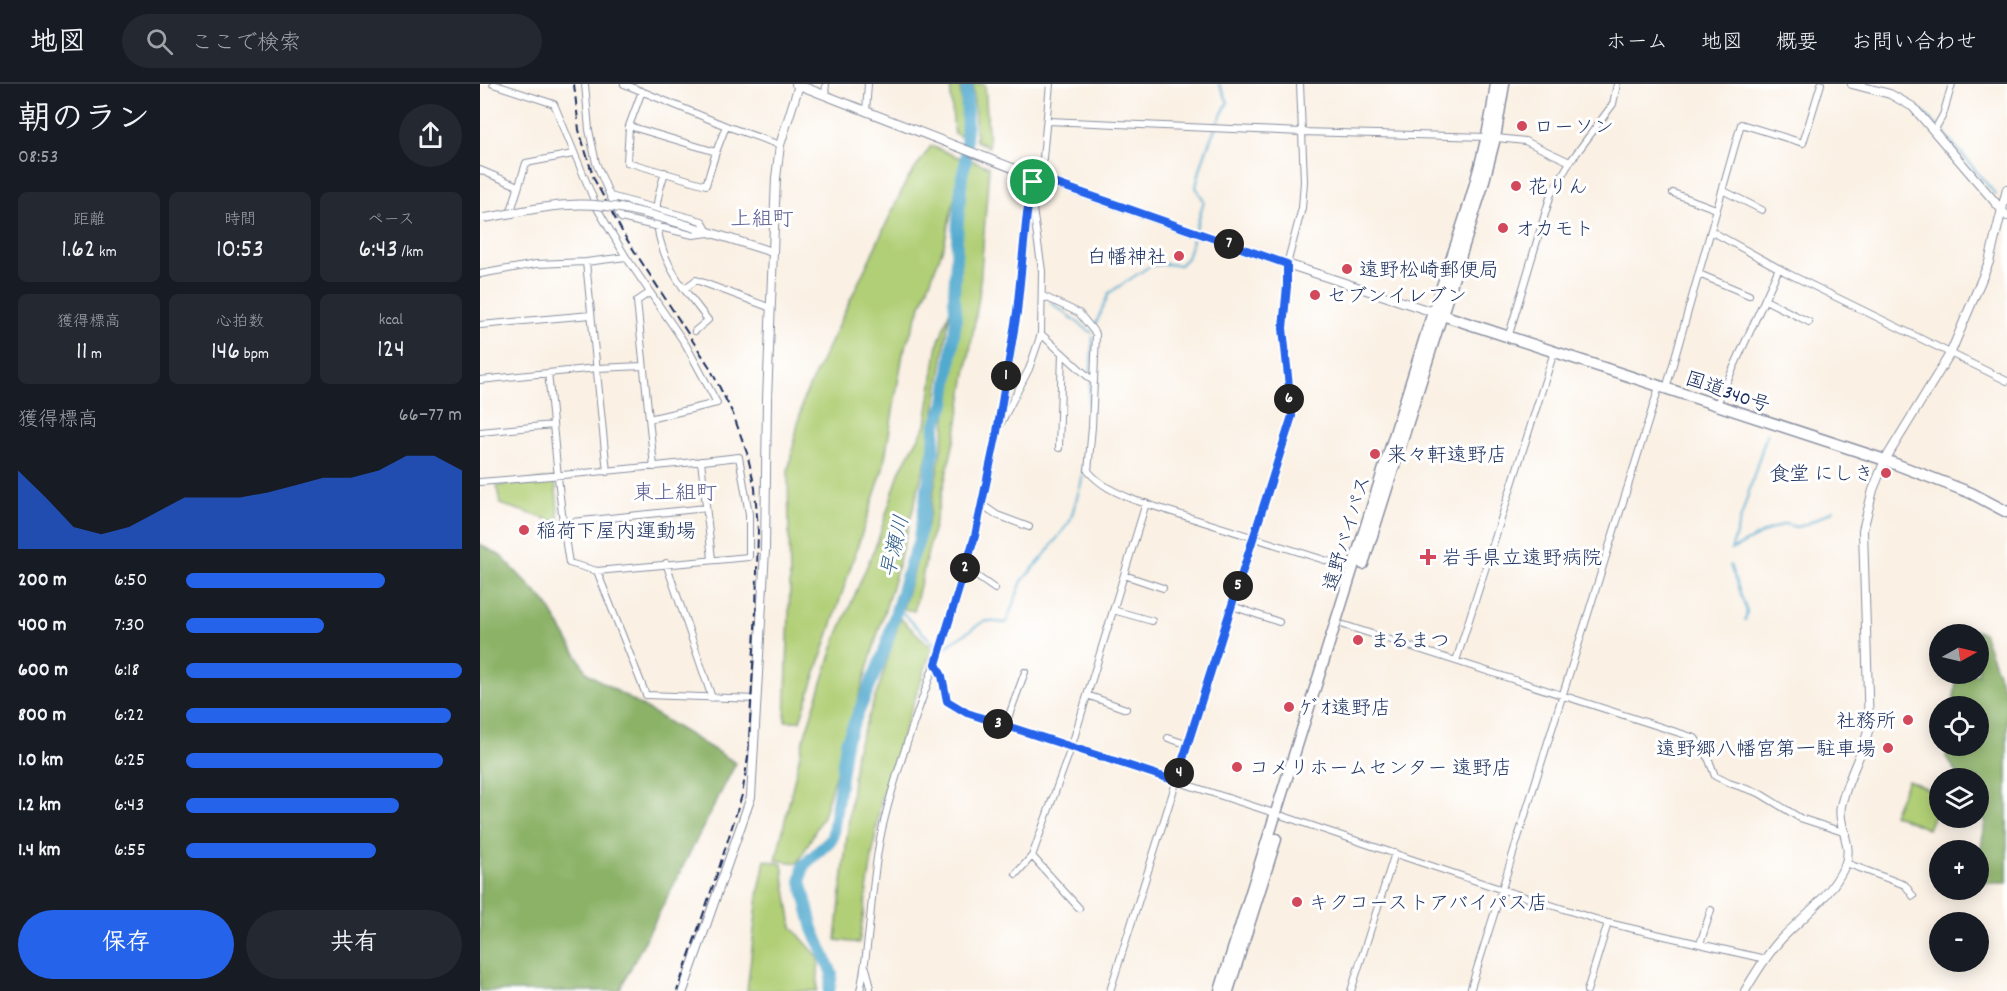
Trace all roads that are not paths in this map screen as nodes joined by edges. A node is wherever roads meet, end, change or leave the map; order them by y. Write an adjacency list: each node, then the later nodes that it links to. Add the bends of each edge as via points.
1 (493, 84): 26 (street, via 554,104)
2 (585, 84): 35 (street, via 596,163)
3 (624, 84): 15 (street)
4 (798, 84): 16 (street); 24 (street)
5 (826, 84): 16 (street)
6 (868, 84): 17 (street)
7 (1050, 84): 18 (street)
8 (1300, 84): 22 (street)
9 (1496, 84): 23 (highway, 遠野バイパス)
10 (1504, 84): 23 (highway, 遠野バイパス)
11 (1617, 84): 27 (street, via 1612,104)
12 (1821, 84): 33 (street, via 1803,143 1741,124)
13 (1852, 84): 21 (street, via 1902,99)
14 (1952, 84): 21 (street)
15 (642, 90): 19 (street); 20 (street)
16 (825, 94): 17 (street)
17 (866, 111): 30 (street)
18 (1048, 121): 22 (street); 30 (street)
19 (629, 126): 25 (street); 29 (street, via 627,162)
20 (726, 126): 24 (street); 25 (street)
21 (1935, 130): 41 (street)
22 (1301, 132): 23 (street); 49 (street, via 1302,208)
23 (1491, 137): 27 (street, via 1524,141); 59 (highway, 遠野バイパス, via 1482,188)
24 (780, 145): 46 (street)
25 (716, 152): 29 (street, via 706,185)
26 (573, 154): 31 (street, via 526,163); 47 (street, via 598,210)
27 (1570, 162): 65 (street, via 1551,194)
28 (480, 170): 31 (street)
29 (665, 172): 37 (street)
30 (1034, 176): 36 (street); 49 (street)
31 (518, 186): 40 (street)
32 (2007, 189): 41 (street)
33 (1722, 190): 38 (street); 39 (street)
34 (1673, 193): 38 (street)
35 (610, 196): 37 (street); 43 (street, via 621,218)
36 (1030, 196): 56 (street); 80 (street, via 1017,312)
37 (657, 209): 43 (street); 45 (street, via 702,221)
38 (1716, 209): 44 (street)
39 (1762, 210)
40 (510, 214): 42 (street, bridge); 45 (street, bridge, via 590,204 639,211)
41 (2005, 214): 67 (street)
42 (482, 219)
43 (657, 227): 45 (street, via 693,235); 53 (street, via 670,269)
44 (1711, 231): 50 (street); 52 (street)
45 (709, 232): 46 (street)
46 (772, 252): 58 (street)
47 (626, 257): 48 (street); 54 (street)
48 (586, 262): 51 (street, via 536,264); 60 (street)
49 (1287, 264): 59 (street); 94 (street, via 1283,328 1292,416)
50 (1779, 268): 57 (street); 67 (street)
51 (480, 274)
52 (1699, 274): 55 (street); 75 (street)
53 (684, 288): 58 (street, via 696,280); 63 (street, via 708,320)
54 (649, 293): 69 (street, via 637,301); 77 (street, via 686,345 717,403)
55 (1749, 295)
56 (1043, 296): 64 (street); 74 (street, via 1079,313 1096,334)
57 (1765, 300): 61 (street); 76 (street)
58 (771, 308): 114 (street)
59 (1438, 314): 65 (highway, 国道340号); 98 (highway, 遠野バイパス); 107 (highway, 遠野バイパス)
60 (591, 315): 62 (street); 70 (street)
61 (1809, 322)
62 (480, 325)
63 (695, 331)
64 (1041, 334): 68 (street); 80 (street, via 1029,369)
65 (1508, 338): 66 (highway, 国道340号)
66 (1554, 352): 75 (highway, 国道340号); 108 (street)
67 (1951, 352): 73 (street); 82 (street)
68 (1062, 353): 74 (street); 81 (street)
69 (643, 366): 70 (street); 77 (street)
70 (597, 368): 71 (street); 85 (street)
71 (548, 373): 72 (street); 78 (street)
72 (480, 380)
73 (2007, 381)
74 (1094, 382): 88 (street, via 1088,471 1110,490)
75 (1662, 388): 76 (highway, 国道340号); 112 (street)
76 (1716, 406): 82 (highway, 国道340号)
77 (649, 419): 84 (street)
78 (554, 425): 79 (street); 86 (street)
79 (480, 432)
80 (997, 432): 89 (street)
81 (1059, 448)
82 (1885, 460): 91 (highway, 国道340号, via 1971,493); 122 (street, via 1863,530 1869,728 1840,808)
83 (701, 461): 84 (street); 90 (street); 95 (street, via 739,457 749,514 749,556)
84 (654, 467): 85 (street)
85 (607, 472): 86 (street)
86 (558, 475): 87 (street); 92 (street)
87 (480, 482)
88 (1146, 503): 94 (street); 100 (street)
89 (981, 504): 93 (street, via 997,515); 97 (street)
90 (706, 508): 92 (street); 95 (street)
91 (2007, 512)
92 (562, 523): 99 (street, via 569,562)
93 (1029, 527)
94 (1254, 538): 98 (street); 103 (street)
95 (712, 559): 96 (street)
96 (666, 563): 99 (street); 113 (street)
97 (965, 568): 102 (street); 109 (street)
98 (1354, 569): 121 (highway, 遠野バイパス)
99 (597, 571): 113 (street, via 646,695)
100 (1124, 575): 101 (street); 104 (street)
101 (1163, 588)
102 (995, 589)
103 (1232, 606): 106 (street); 118 (street)
104 (1113, 610): 105 (street); 111 (street)
105 (1152, 621)
106 (1280, 622)
107 (1344, 625): 108 (street); 121 (highway, 遠野バイパス)
108 (1456, 662): 112 (street)
109 (936, 664): 116 (street, via 947,701 967,713); 134 (street, via 897,773 883,826)
110 (1025, 672): 116 (street)
111 (1087, 695): 115 (street); 119 (street)
112 (1563, 696): 122 (street, via 1695,738 1715,776 1759,793 1800,818); 127 (street)
113 (712, 698): 114 (street)
114 (757, 699): 135 (street, via 751,797)
115 (1125, 709)
116 (1005, 726): 119 (street)
117 (1168, 738): 118 (street)
118 (1189, 745): 120 (street)
119 (1071, 748): 120 (street); 124 (street)
120 (1176, 781): 121 (street); 138 (street)
121 (1280, 815): 123 (street); 139 (highway, 遠野バイパス); 140 (highway, 遠野バイパス)
122 (1846, 833): 125 (street)
123 (1395, 853): 127 (street); 141 (street)
124 (1032, 856): 126 (street); 129 (street)
125 (1846, 863): 128 (street, via 1905,885); 133 (street, via 1820,903)
126 (1016, 874)
127 (1503, 890): 131 (street); 142 (street)
128 (1913, 896)
129 (1079, 908)
130 (1711, 910): 132 (street)
131 (1608, 923): 132 (street); 143 (street)
132 (1700, 944): 133 (street)
133 (1764, 959): 144 (street)
134 (866, 966): 136 (street); 137 (street)
135 (683, 991)
136 (860, 991)
137 (870, 991)
138 (1110, 991)
139 (1220, 991)
140 (1228, 991)
141 (1351, 991)
142 (1470, 991)
143 (1587, 991)
144 (1745, 991)

